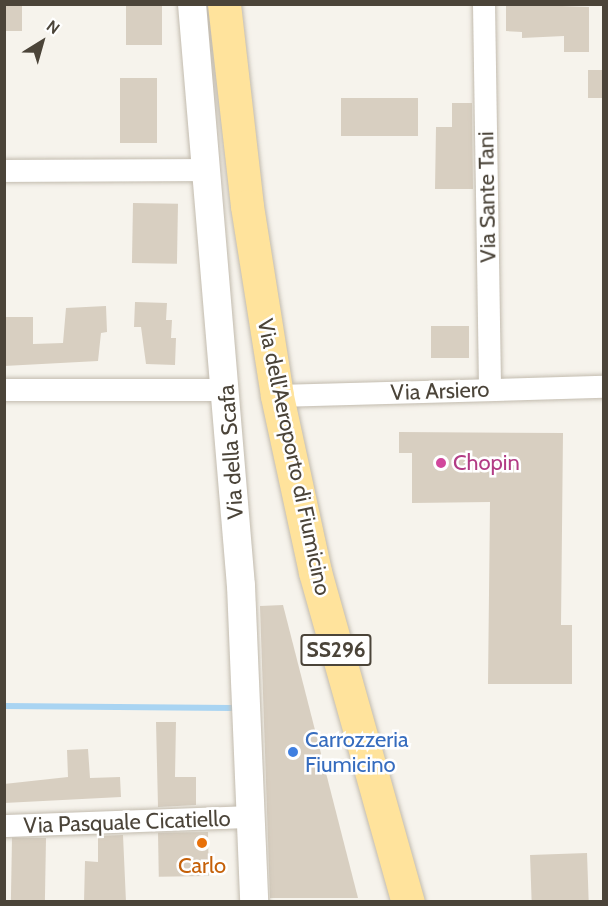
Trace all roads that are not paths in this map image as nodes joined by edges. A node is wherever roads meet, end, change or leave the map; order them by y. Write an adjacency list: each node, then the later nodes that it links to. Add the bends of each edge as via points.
1 (192, 4): 4 (street, Via della Scafa)
2 (224, 4): 10 (main road, Via dell'Aeroporto di Fiumicino / SS296, via 245,195)
3 (484, 4): 9 (street, Via Sante Tani)
4 (203, 170): 5 (street); 8 (street, Via della Scafa)
5 (4, 171)
6 (603, 387): 9 (street, Via Arsiero)
7 (4, 390): 8 (street)
8 (227, 390): 11 (street, Via della Scafa)
9 (490, 390): 10 (street, Via Arsiero)
10 (277, 396): 14 (main road, Via dell'Aeroporto di Fiumicino / SS296, via 315,572)
11 (249, 818): 12 (street, Via Pasquale Cicatiello); 13 (street, Via della Scafa)
12 (4, 826)
13 (254, 902)
14 (408, 902)

